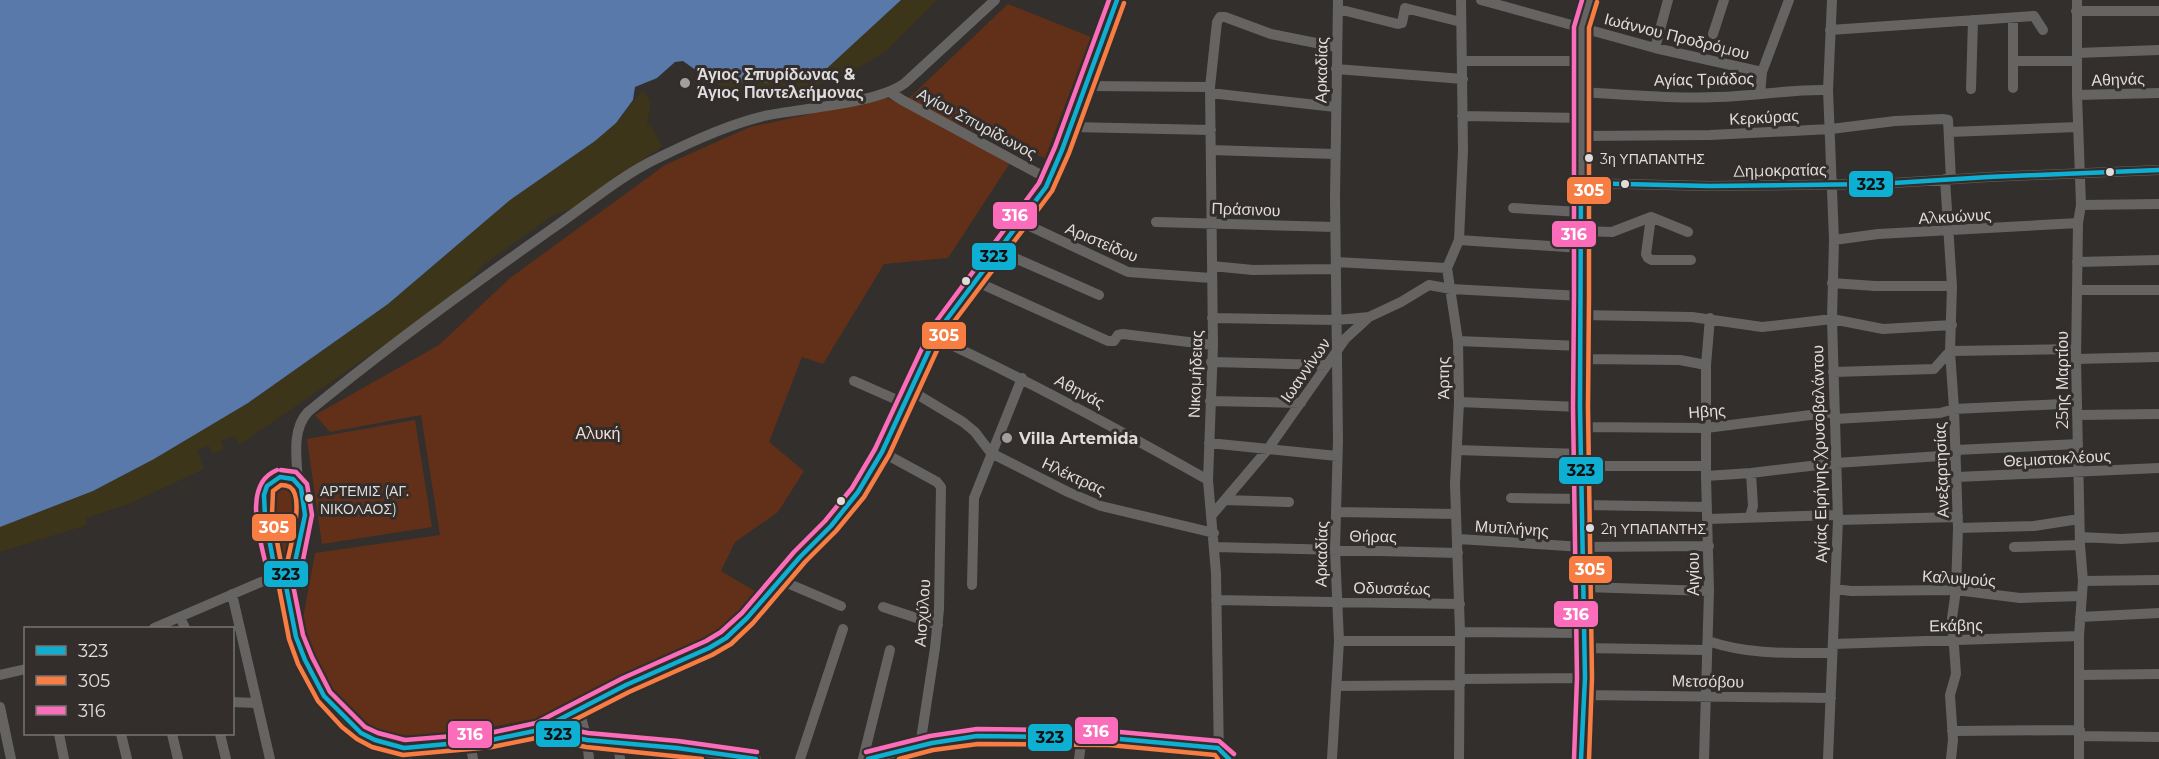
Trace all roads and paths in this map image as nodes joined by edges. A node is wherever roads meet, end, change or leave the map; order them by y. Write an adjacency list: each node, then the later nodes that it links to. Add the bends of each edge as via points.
1 (995, 0): 36 (street, via 905,83)
2 (1118, 0): 31 (main road)
3 (1461, 0): 16 (street)
4 (1481, 0): 17 (street, Ιωάννου Προδρόμου)
5 (1590, 0): 17 (street)
6 (1668, 0): 22 (street)
7 (1724, 0): 20 (street)
8 (1789, 0): 29 (street)
9 (1832, 0): 18 (street)
10 (1338, 4): 11 (street, via 1399,24); 21 (street, Αρκαδίας)
11 (1405, 4): 16 (street)
12 (2076, 5): 13 (street); 24 (street, 25ης Μαρτίου)
13 (2159, 11)
14 (2013, 18): 15 (street); 19 (street, via 2034,16); 27 (street)
15 (1973, 20): 18 (street); 33 (street)
16 (1461, 22): 25 (street)
17 (1581, 27): 22 (street, Ιωάννου Προδρόμου); 26 (street)
18 (1830, 30): 35 (street)
19 (2043, 30)
20 (1713, 34)
21 (1336, 47): 28 (street, Αρκαδίας); 34 (street, Νικομήδειας, via 1271,34 1222,16 1218,19)
22 (1655, 48): 29 (street, Ιωάννου Προδρόμου)
23 (2159, 50): 24 (street)
24 (2077, 57): 27 (street); 40 (street, 25ης Μαρτίου)
25 (1463, 61): 26 (street); 30 (street)
26 (1581, 61): 37 (street)
27 (2013, 62): 32 (street)
28 (1336, 69): 30 (street); 41 (street, Αρκαδίας)
29 (1762, 72): 39 (street)
30 (1463, 79): 42 (street)
31 (1086, 86): 34 (street); 45 (main road)
32 (2013, 88)
33 (1971, 89)
34 (1210, 90): 41 (street); 48 (street, Νικομήδειας)
35 (1828, 90): 39 (street, Αγίας Τριάδος); 47 (street)
36 (890, 92): 56 (street, Αγίου Σπυρίδωνος); 144 (street, via 752,119 647,163 486,275 306,414 297,434)
37 (1581, 92): 39 (street, Αγίας Τριάδος, via 1702,97); 43 (street)
38 (2159, 93): 40 (street, Αθηνάς)
39 (1760, 94)
40 (2077, 95): 46 (street, 25ης Μαρτίου)
41 (1335, 107): 52 (street, Αρκαδίας)
42 (1462, 116): 43 (street); 72 (street)
43 (1581, 118): 50 (street)
44 (1948, 120): 47 (street, Κερκύρας, via 1895,121); 49 (street, Ανεξαρτησίας)
45 (1071, 127): 48 (street); 56 (main road)
46 (2078, 127): 49 (street); 54 (street, 25ης Μαρτίου)
47 (1831, 129): 50 (street, Κερκύρας); 58 (street, Αγίας Ειρήνης Χρυσοβαλάντου)
48 (1210, 130): 51 (street, Νικομήδειας)
49 (1949, 132): 55 (street, Ανεξαρτησίας)
50 (1581, 136): 57 (street)
51 (1211, 150): 52 (street); 66 (street, Νικομήδειας)
52 (1335, 154): 68 (street, Αρκαδίας)
53 (2159, 170): 54 (street, Δημοκρατίας)
54 (2079, 172): 55 (street, Δημοκρατίας); 60 (street, 25ης Μαρτίου)
55 (1948, 179): 58 (street, Δημοκρατίας); 70 (street, Ανεξαρτησίας)
56 (1050, 180): 64 (main road)
57 (1581, 183): 58 (street, Δημοκρατίας); 62 (street)
58 (1832, 184): 73 (street, Αγίας Ειρήνης Χρυσοβαλάντου)
59 (2159, 204): 60 (street)
60 (2081, 205): 67 (street, 25ης Μαρτίου)
61 (1513, 208): 62 (street)
62 (1581, 212): 69 (street)
63 (1651, 217): 69 (street, via 1612,232); 71 (street); 76 (street, via 1648,258)
64 (1021, 222): 75 (main road); 81 (street, Αριστείδου, via 1128,272)
65 (1156, 222): 66 (street, Πράσινου)
66 (1211, 223): 68 (street, Πράσινου); 81 (street, Νικομήδειας)
67 (2078, 223): 70 (street, Αλκυώνυς); 78 (street, 25ης Μαρτίου)
68 (1335, 227): 79 (street, Αρκαδίας)
69 (1581, 231): 74 (street)
70 (1949, 231): 73 (street, Αλκυώνυς); 85 (street, Ανεξαρτησίας)
71 (1688, 232)
72 (1460, 240): 74 (street); 80 (street)
73 (1834, 240): 83 (street, Αγίας Ειρήνης Χρυσοβαλάντου)
74 (1581, 248): 90 (street)
75 (999, 251): 82 (main road); 89 (street)
76 (1691, 260)
77 (2159, 260): 78 (street)
78 (2077, 262): 87 (street, 25ης Μαρτίου)
79 (1336, 266): 80 (street, Αριστείδου); 81 (street, Αριστείδου); 96 (street, Αρκαδίας)
80 (1448, 268): 84 (street, Ιωαννίνων); 86 (street, Άρτης)
81 (1212, 272): 93 (street, Νικομήδειας)
82 (975, 280): 98 (main road); 100 (street, via 1112,342 1123,334)
83 (1832, 283): 85 (street); 95 (street, Αγίας Ειρήνης Χρυσοβαλάντου)
84 (1429, 285): 86 (street); 92 (street, Ιωαννίνων)
85 (1952, 286): 97 (street, Ανεξαρτησίας)
86 (1451, 289): 90 (street); 99 (street, Άρτης)
87 (2078, 290): 88 (street); 104 (street, 25ης Μαρτίου)
88 (2159, 290)
89 (1099, 295)
90 (1582, 296): 91 (street)
91 (1581, 315): 94 (street); 101 (street)
92 (1369, 316): 96 (street); 102 (street, Ιωαννίνων)
93 (1212, 318): 96 (street); 100 (street, Νικομήδειας)
94 (1710, 318): 95 (street, via 1762,327); 109 (street, Αιγίου)
95 (1832, 319): 97 (street, via 1883,329); 112 (street, Αγίας Ειρήνης Χρυσοβαλάντου)
96 (1337, 320): 102 (street, Αρκαδίας)
97 (1952, 325): 103 (street, Ανεξαρτησίας)
98 (934, 337): 113 (street, Αθηνάς); 115 (main road)
99 (1458, 341): 101 (street); 117 (street, Άρτης)
100 (1213, 345): 107 (street, Νικομήδειας)
101 (1581, 346): 106 (street)
102 (1336, 349): 108 (street, Ιωαννίνων); 135 (street, Αρκαδίας)
103 (1950, 351): 104 (street); 110 (street, Ανεξαρτησίας); 111 (street)
104 (2076, 354): 105 (street); 124 (street, 25ης Μαρτίου)
105 (2159, 357)
106 (1581, 358): 109 (street, via 1680,360); 121 (street)
107 (1211, 362): 108 (street); 116 (street, Νικομήδειας)
108 (1327, 365): 119 (street, Ιωαννίνων)
109 (1706, 365): 127 (street, Αιγίου)
110 (1951, 368): 111 (street); 122 (street, Ανεξαρτησίας)
111 (1934, 369): 112 (street)
112 (1833, 372): 125 (street, Αγίας Ειρήνης Χρυσοβαλάντου)
113 (1022, 378): 134 (street); 143 (street, Αθηνάς)
114 (854, 381): 118 (street)
115 (910, 390): 118 (main road); 134 (street, Ηλέκτρας, via 963,422)
116 (1210, 401): 119 (street); 128 (street, Νικομήδειας)
117 (1458, 402): 121 (street); 131 (street, Άρτης)
118 (904, 403): 132 (main road)
119 (1301, 403): 130 (street, Ιωαννίνων)
120 (2062, 404): 122 (street, Ηβης)
121 (1580, 407): 126 (street)
122 (1954, 408): 125 (street, Ηβης, via 1940,413); 133 (street, Ανεξαρτησίας)
123 (2159, 414): 124 (street)
124 (2077, 415): 129 (street, 25ης Μαρτίου)
125 (1835, 416): 127 (street, Ηβης); 137 (street, Αγίας Ειρήνης Χρυσοβαλάντου)
126 (1581, 427): 127 (street, Ηβης); 136 (street)
127 (1706, 428): 139 (street, Αιγίου)
128 (1209, 443): 130 (street); 143 (street, Νικομήδειας)
129 (2078, 444): 133 (street); 140 (street, 25ης Μαρτίου)
130 (1268, 449): 135 (street); 146 (street, Ιωαννίνων)
131 (1457, 450): 136 (street); 152 (street, Άρτης)
132 (882, 452): 169 (main road, via 841,516); 187 (street, Αισχύλου, via 941,487)
133 (1956, 452): 137 (street); 142 (street, Ανεξαρτησίας)
134 (991, 453): 158 (street, Ηλέκτρας, via 1101,506); 172 (street, via 974,498)
135 (1337, 456): 150 (street, Αρκαδίας)
136 (1582, 460): 139 (street); 148 (street)
137 (1836, 463): 141 (street); 154 (street, Αγίας Ειρήνης Χρυσοβαλάντου)
138 (2159, 468): 140 (street, Θεμιστοκλέους)
139 (1706, 471): 141 (street); 149 (street, Αιγίου)
140 (2078, 472): 142 (street, Θεμιστοκλέους); 156 (street, 25ης Μαρτίου)
141 (1752, 473): 153 (street)
142 (1957, 477): 157 (street, Ανεξαρτησίας)
143 (1208, 480): 151 (street, Νικομήδειας)
144 (298, 483): 168 (street, via 306,515 294,567); 168 (street, via 287,477 274,479 264,489 275,571)
145 (1511, 498): 148 (street)
146 (1225, 500): 147 (street); 151 (street, Ιωαννίνων)
147 (1289, 502)
148 (1583, 502): 149 (street); 163 (street)
149 (1707, 507): 155 (street, Αιγίου)
150 (1337, 512): 152 (street); 166 (street, Αρκαδίας)
151 (1212, 514): 158 (street, Νικομήδειας)
152 (1456, 514): 160 (street, Άρτης)
153 (1750, 517): 154 (street); 155 (street)
154 (1838, 518): 157 (street); 174 (street, Αγίας Ειρήνης Χρυσοβαλάντου)
155 (1708, 519): 162 (street, Αιγίου)
156 (2079, 519): 157 (street, via 2034,526); 161 (street, 25ης Μαρτίου)
157 (1958, 523): 175 (street, Ανεξαρτησίας)
158 (1214, 533): 165 (street, Νικομήδειας)
159 (2159, 537): 161 (street)
160 (1458, 539): 163 (street, Μυτιλήνης); 167 (street, Άρτης)
161 (2080, 541): 164 (street); 171 (street, 25ης Μαρτίου)
162 (1708, 546): 163 (street, Μυτιλήνης); 176 (street, Αιγίου)
163 (1583, 547): 173 (street)
164 (2014, 547)
165 (1215, 548): 166 (street, Θήρας); 179 (street, Νικομήδειας)
166 (1335, 550): 167 (street, Θήρας); 180 (street, Αρκαδίας)
167 (1458, 553): 181 (street, Άρτης)
168 (284, 576): 177 (street); 228 (street, via 296,637 324,696 361,732)
169 (780, 580): 182 (street); 213 (main road, via 721,641)
170 (2159, 580): 171 (street)
171 (2083, 581): 178 (street, 25ης Μαρτίου)
172 (972, 585)
173 (1584, 587): 176 (street); 191 (street)
174 (1834, 590): 175 (street, Καλυψούς); 198 (street, Αγίας Ειρήνης Χρυσοβαλάντου)
175 (1956, 590): 178 (street, Καλυψούς, via 2020,598); 194 (street, Ανεξαρτησίας)
176 (1709, 591): 196 (street, Αιγίου)
177 (232, 594): 186 (street); 211 (street)
178 (2082, 596): 185 (street, 25ης Μαρτίου)
179 (1216, 600): 180 (street, Οδυσσέως); 229 (street, Νικομήδειας)
180 (1336, 601): 181 (street, Οδυσσέως); 195 (street, Αρκαδίας)
181 (1460, 604): 193 (street, Άρτης)
182 (841, 606)
183 (883, 607): 187 (street)
184 (2159, 613): 185 (street)
185 (2080, 616): 192 (street, 25ης Μαρτίου)
186 (180, 617): 188 (street); 189 (street)
187 (938, 625): 226 (street, Αισχύλου)
188 (156, 627)
189 (185, 627)
190 (843, 629): 241 (street)
191 (1584, 633): 193 (street); 197 (street)
192 (2079, 636): 194 (street, Εκάβης); 203 (street, 25ης Μαρτίου)
193 (1460, 637): 195 (street); 205 (street, Άρτης)
194 (1954, 639): 198 (street, Εκάβης); 215 (street, Ανεξαρτησίας)
195 (1339, 641): 206 (street, Αρκαδίας)
196 (1707, 646): 197 (street, Εκάβης); 198 (street, Εκάβης, via 1786,654); 208 (street, Αιγίου)
197 (1584, 648): 204 (street)
198 (1833, 648): 209 (street, Αγίας Ειρήνης Χρυσοβαλάντου)
199 (890, 650): 242 (street)
200 (24, 669): 202 (street)
201 (2159, 674): 203 (street)
202 (0, 675)
203 (2079, 675): 216 (street, 25ης Μαρτίου)
204 (1585, 678): 205 (street); 207 (street)
205 (1460, 682): 206 (street); 247 (street, Άρτης)
206 (1337, 686): 246 (street, Αρκαδίας)
207 (1584, 695): 208 (street, Μετσόβου); 248 (street)
208 (1705, 695): 209 (street, Μετσόβου); 249 (street, Αιγίου)
209 (1831, 698): 250 (street, Αγίας Ειρήνης Χρυσοβαλάντου)
210 (234, 702): 211 (street)
211 (257, 703): 236 (street)
212 (0, 706): 231 (street)
213 (579, 709): 214 (main road); 223 (street)
214 (539, 730): 223 (street); 224 (main road)
215 (1952, 731): 216 (street); 251 (street, Ανεξαρτησίας)
216 (2080, 733): 222 (street); 252 (street, 25ης Μαρτίου)
217 (59, 735): 232 (street)
218 (121, 735): 233 (street)
219 (172, 735): 234 (street)
220 (220, 735): 235 (street)
221 (1082, 737): 226 (street, via 977,736); 229 (street); 244 (street)
222 (2159, 737)
223 (587, 740): 225 (street); 238 (street)
224 (470, 742): 228 (main road); 237 (street)
225 (618, 742): 227 (street); 239 (street)
226 (913, 751): 243 (street)
227 (677, 753): 230 (street)
228 (405, 754)
229 (1218, 754): 245 (street)
230 (710, 755): 240 (street)
231 (11, 759)
232 (64, 759)
233 (127, 759)
234 (178, 759)
235 (225, 759)
236 (270, 759)
237 (472, 759)
238 (589, 759)
239 (620, 759)
240 (756, 759)
241 (800, 759)
242 (863, 759)
243 (868, 759)
244 (1079, 759)
245 (1229, 759)
246 (1332, 759)
247 (1459, 759)
248 (1581, 759)
249 (1704, 759)
250 (1828, 759)
251 (1951, 759)
252 (2079, 759)

